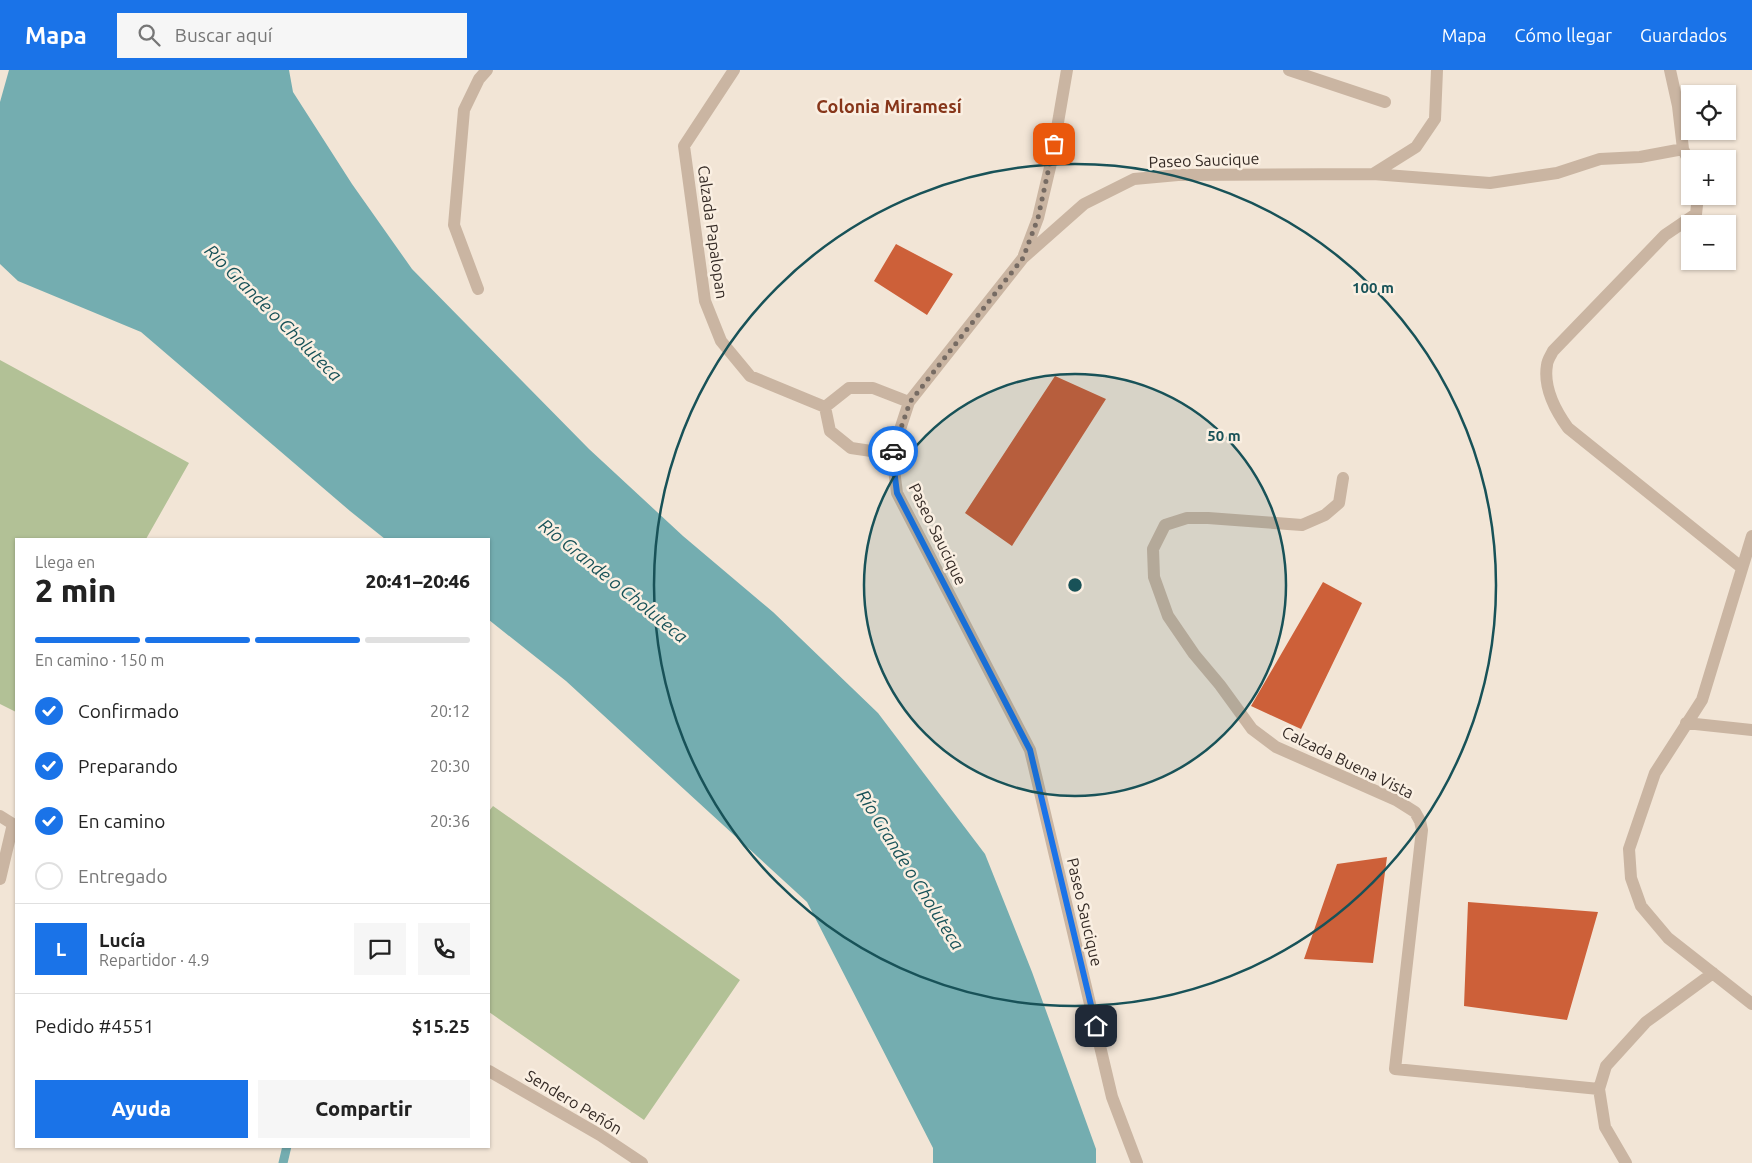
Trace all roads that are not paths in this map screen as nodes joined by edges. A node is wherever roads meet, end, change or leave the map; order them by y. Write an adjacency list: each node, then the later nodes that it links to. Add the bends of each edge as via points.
1 (487, 70): 12 (street, via 464,110 454,224)
2 (734, 70): 14 (street, Calzada Papalopan, via 684,146 705,300 721,341 750,376)
3 (1066, 70): 11 (street, via 1051,162 1038,218)
4 (1288, 70): 7 (street)
5 (1437, 70): 9 (street, via 1435,119 1416,147)
6 (1670, 70): 8 (street)
7 (1385, 102)
8 (1684, 149): 9 (street, Paseo Saucique, via 1640,157 1600,159 1557,173 1490,183)
9 (1373, 174): 11 (street, Paseo Saucique, via 1178,175 1134,179 1084,204)
10 (1697, 205): 18 (street, via 1696,214 1665,235 1553,351 1546,364 1546,380 1555,411 1568,428)
11 (1023, 258): 13 (street, Paseo Saucique)
12 (478, 289)
13 (910, 402): 14 (street, via 873,388 849,388); 15 (street, Paseo Saucique)
14 (825, 407): 15 (street, via 830,431 851,448)
15 (892, 454): 29 (street, Paseo Saucique, via 897,493 1030,750 1112,1097)
16 (1343, 478): 27 (street, Calzada Buena Vista, via 1340,503 1325,516 1302,525 1208,518 1188,518 1165,525 1153,549 1154,577 1168,616 1252,729 1276,747 1396,800 1415,812 1420,821 1422,830 1396,1069)
17 (1752, 536): 18 (street)
18 (1741, 567): 19 (street, via 1702,700)
19 (1686, 723): 20 (street); 24 (street, via 1655,773 1629,849 1631,878 1641,906 1668,938)
20 (1752, 730)
21 (0, 816): 22 (street)
22 (15, 825): 23 (street)
23 (0, 879)
24 (1713, 973): 25 (street); 27 (street, via 1646,1022 1606,1066)
25 (1752, 1004)
26 (490, 1072): 28 (street, Sendero Peñón)
27 (1599, 1088): 30 (street, via 1605,1127)
28 (642, 1163)
29 (1137, 1163)
30 (1626, 1163)

